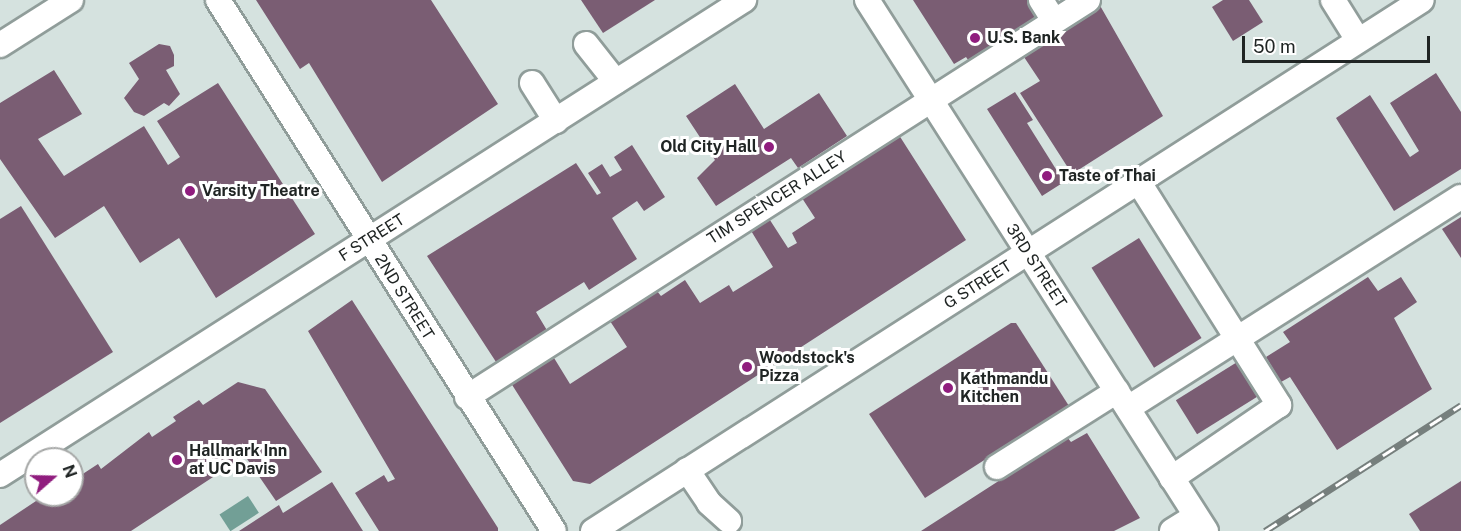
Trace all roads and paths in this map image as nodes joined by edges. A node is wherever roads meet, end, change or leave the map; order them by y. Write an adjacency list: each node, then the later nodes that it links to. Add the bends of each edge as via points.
1 (71, 0): 12 (street)
2 (218, 0): 19 (street, 2ND STREET)
3 (744, 0): 13 (street, F STREET)
4 (867, 0): 15 (street, 3RD STREET)
5 (1041, 0): 9 (street)
6 (1088, 0): 9 (street, TIM SPENCER ALLEY)
7 (1333, 0): 10 (street)
8 (1422, 0): 10 (street, G STREET)
9 (1054, 21): 15 (street, TIM SPENCER ALLEY)
10 (1358, 40): 17 (street, G STREET)
11 (586, 44): 13 (street)
12 (0, 45)
13 (616, 82): 16 (street, F STREET)
14 (532, 83): 16 (street)
15 (932, 99): 20 (street, 3RD STREET); 22 (street, TIM SPENCER ALLEY)
16 (556, 121): 19 (street, F STREET)
17 (1138, 181): 20 (street, G STREET); 21 (street)
18 (1461, 197): 21 (street)
19 (369, 240): 22 (street, 2ND STREET); 26 (street, F STREET)
20 (1028, 254): 23 (street, 3RD STREET); 24 (street, G STREET)
21 (1242, 337): 23 (street); 27 (street, via 1280,405)
22 (467, 397): 30 (street, 2ND STREET)
23 (1123, 400): 25 (street); 27 (street, 3RD STREET)
24 (695, 464): 28 (street, via 709,503); 31 (street, G STREET)
25 (997, 467)
26 (0, 475)
27 (1172, 478): 29 (street, 3RD STREET)
28 (729, 521)
29 (1201, 524): 32 (street)
30 (554, 531)
31 (593, 531)
32 (1172, 531)

